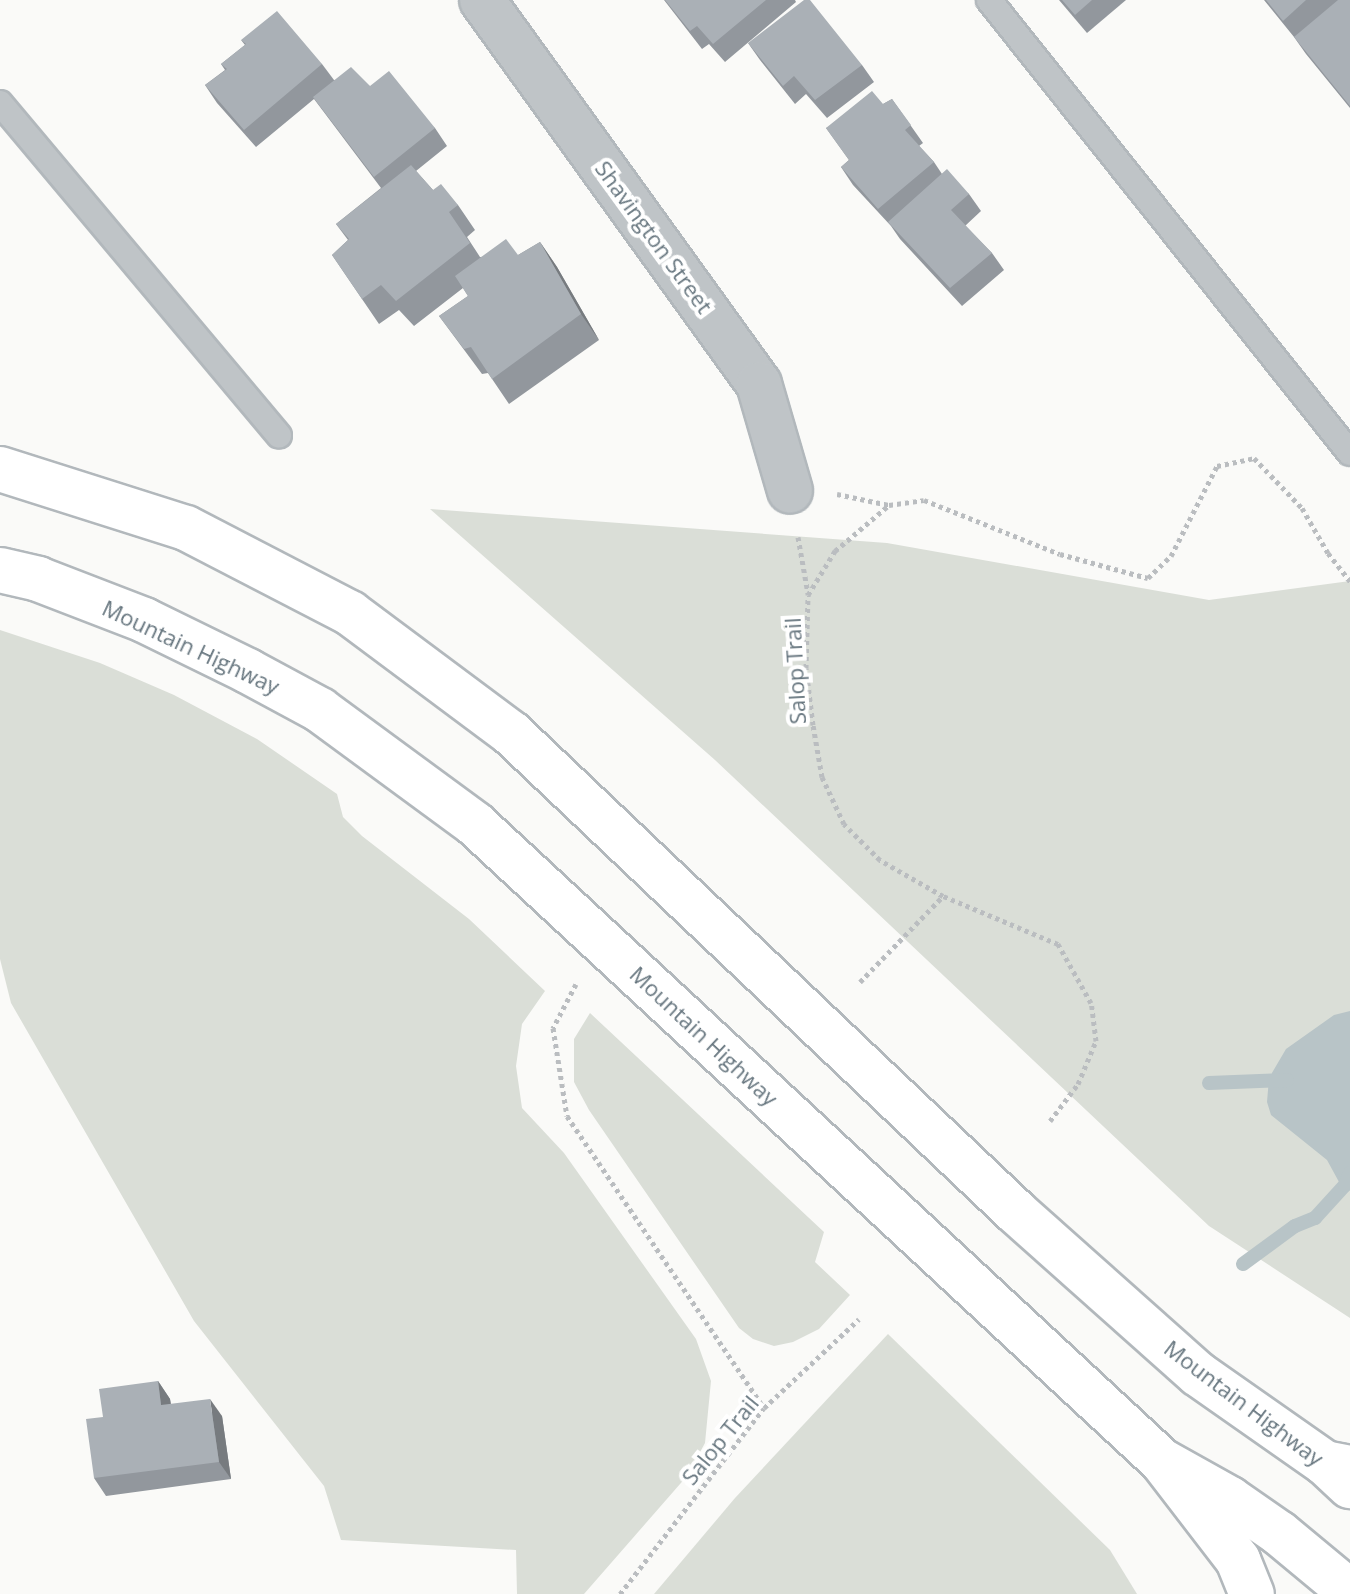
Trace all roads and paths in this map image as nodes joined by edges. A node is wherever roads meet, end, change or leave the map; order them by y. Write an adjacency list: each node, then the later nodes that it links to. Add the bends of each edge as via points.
1 (482, 0): 7 (street, Shavington Street, via 759,384)
2 (989, 0): 5 (lane)
3 (0, 103): 4 (lane)
4 (279, 435)
5 (1350, 453)
6 (0, 469): 18 (main road, Mountain Highway, via 200,535 350,613 511,733 1015,1211 1198,1374)
7 (790, 491): 10 (path)
8 (0, 570): 17 (main road, Mountain Highway, via 144,620 248,671 320,710 475,824)
9 (1350, 581): 10 (path, Salop Trail, via 1302,508 1254,458 1217,466 1171,556 1148,578 1060,554 924,500 889,505 835,551)
10 (808, 595): 11 (path, Salop Trail, via 806,668 822,777 844,824 880,860)
11 (943, 896): 12 (path); 14 (path, Salop Trail, via 1058,944 1091,1003 1096,1041 1078,1084)
12 (860, 982)
13 (576, 984): 16 (path, via 553,1028 567,1116)
14 (1050, 1121)
15 (859, 1319): 16 (path, Salop Trail)
16 (764, 1408): 20 (path, Salop Trail)
17 (1162, 1461): 19 (main road, Mountain Highway, via 1242,1507); 21 (main road, via 1238,1560)
18 (1342, 1472)
19 (1350, 1592)
20 (620, 1594)
21 (1252, 1594)

